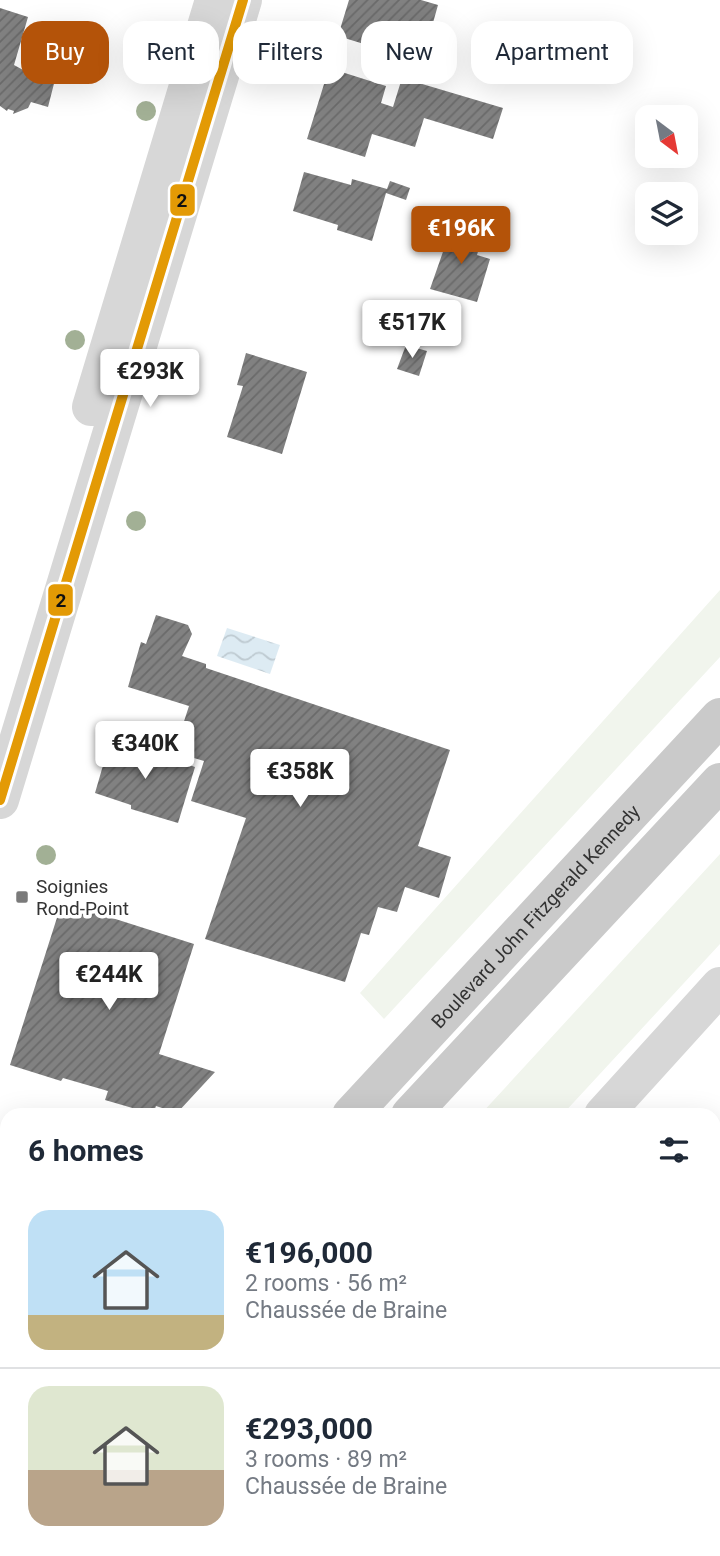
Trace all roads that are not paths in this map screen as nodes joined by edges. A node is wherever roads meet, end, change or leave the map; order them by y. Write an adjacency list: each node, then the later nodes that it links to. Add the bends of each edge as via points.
1 (214, 0): 3 (street)
2 (243, 0): 6 (street)
3 (0, 709)
4 (720, 717): 8 (main road, Boulevard John Fitzgerald Kennedy)
5 (720, 782): 9 (main road)
6 (0, 800)
7 (720, 986): 10 (street)
8 (357, 1108)
9 (417, 1108)
10 (609, 1108)

